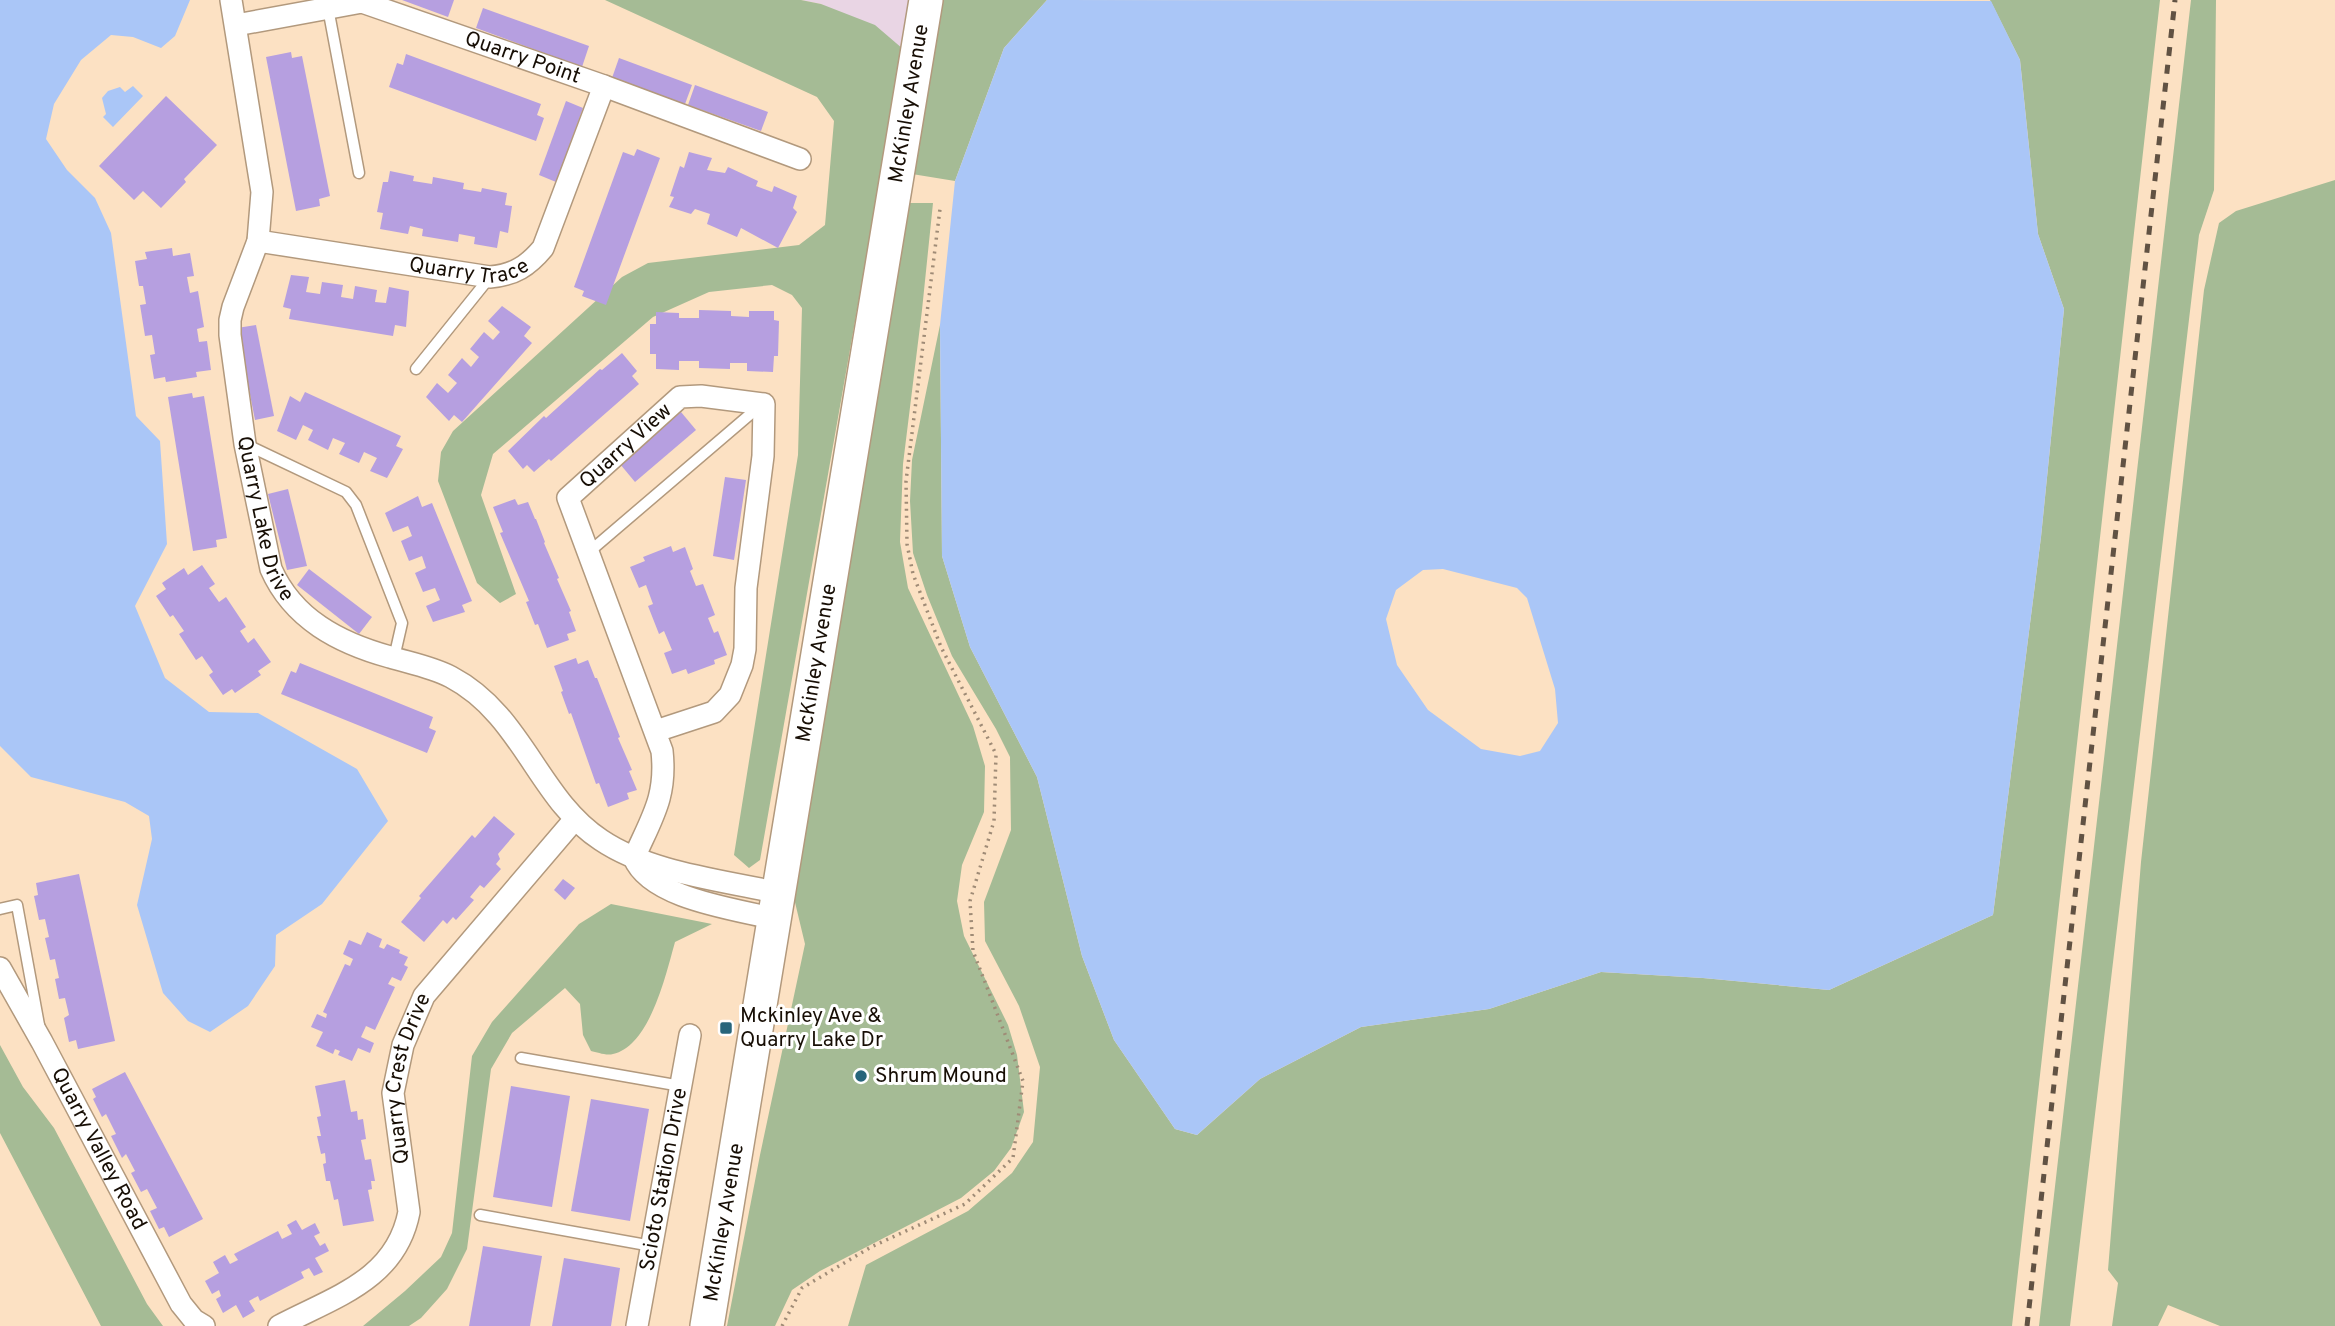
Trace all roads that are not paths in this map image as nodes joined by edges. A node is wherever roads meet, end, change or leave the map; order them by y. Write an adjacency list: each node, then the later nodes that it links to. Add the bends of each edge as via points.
1 (231, 0): 4 (street, Quarry Lake Drive)
2 (926, 0): 18 (main road, McKinley Avenue)
3 (328, 8): 4 (street, Quarry Point); 5 (street, Quarry Point, via 362,2); 7 (lane)
4 (236, 25): 8 (street, Quarry Lake Drive, via 262,192)
5 (604, 86): 6 (street, Quarry Point); 9 (street, Quarry Trace, via 543,248 520,270)
6 (800, 159)
7 (359, 173)
8 (258, 241): 9 (street, Quarry Trace); 12 (street, Quarry Lake Drive, via 230,320)
9 (490, 277): 10 (lane)
10 (416, 369)
11 (764, 404): 13 (lane); 13 (street, Quarry View, via 680,397 568,498); 15 (street, via 742,665 730,695 714,712)
12 (245, 443): 14 (street, Quarry Lake Drive, via 278,586 305,616 333,636); 14 (lane, via 346,492 356,505 402,623)
13 (589, 552): 15 (street, Quarry View)
14 (394, 658): 16 (street, Quarry Lake Drive, via 451,677 487,702)
15 (656, 731): 17 (street, Quarry View, via 662,751 662,794)
16 (575, 819): 17 (street, Quarry Lake Drive); 28 (street, Quarry Crest Drive, via 424,996 411,1021 393,1093 409,1212 397,1249 375,1274)
17 (634, 858): 18 (street, Quarry Lake Drive, via 645,874)
18 (777, 906): 30 (main road, McKinley Avenue)
19 (0, 909): 22 (lane, via 17,905)
20 (0, 968): 22 (street, Quarry Valley Road)
21 (690, 1035): 24 (street, Scioto Station Drive)
22 (42, 1042): 27 (street, Quarry Valley Road, via 181,1304)
23 (521, 1058): 24 (lane)
24 (681, 1086): 26 (street, Scioto Station Drive)
25 (480, 1215): 26 (lane)
26 (652, 1246): 29 (street, Scioto Station Drive)
27 (204, 1326)
28 (279, 1326)
29 (637, 1326)
30 (707, 1326)

